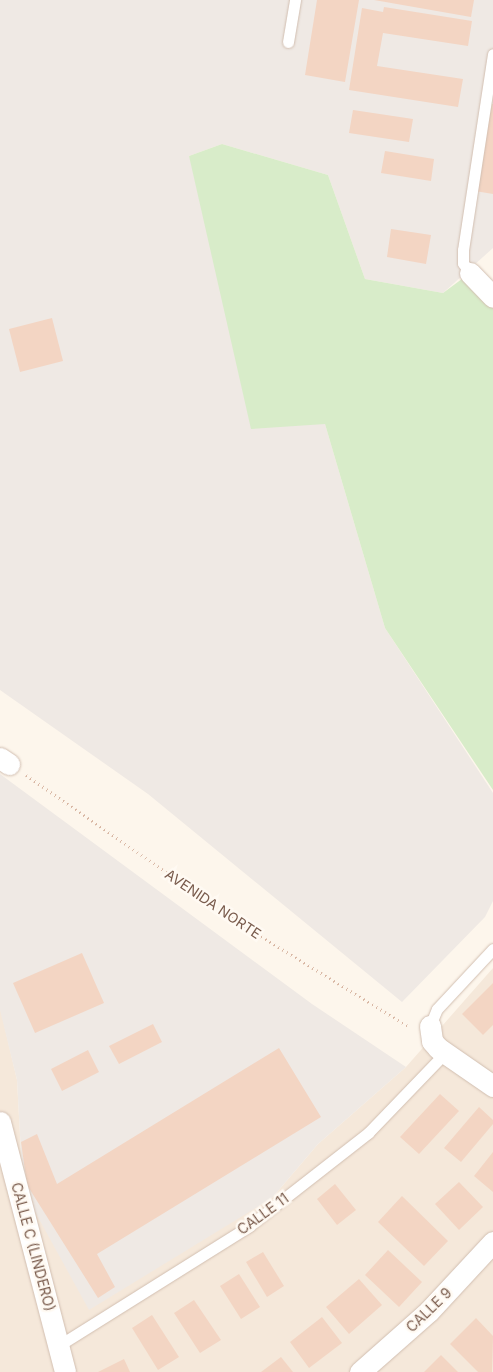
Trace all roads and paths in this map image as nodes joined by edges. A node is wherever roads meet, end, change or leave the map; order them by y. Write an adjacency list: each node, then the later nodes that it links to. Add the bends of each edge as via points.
1 (295, 0): 2 (lane)
2 (288, 42)
3 (493, 54): 4 (lane, via 463,250 463,263)
4 (470, 273): 5 (street)
5 (493, 297)
6 (5, 761): 8 (path, AVENIDA NORTE, via 244,926)
7 (493, 949): 8 (lane, CALLE 11, via 437,1009)
8 (436, 1040): 9 (street); 12 (lane, CALLE 11, via 368,1133 249,1226)
9 (493, 1086)
10 (0, 1122): 12 (street, CALLE C (LINDERO))
11 (493, 1242): 14 (street, CALLE 9, via 429,1311)
12 (58, 1346): 13 (street, CALLE C (LINDERO))
13 (65, 1372)
14 (360, 1372)

